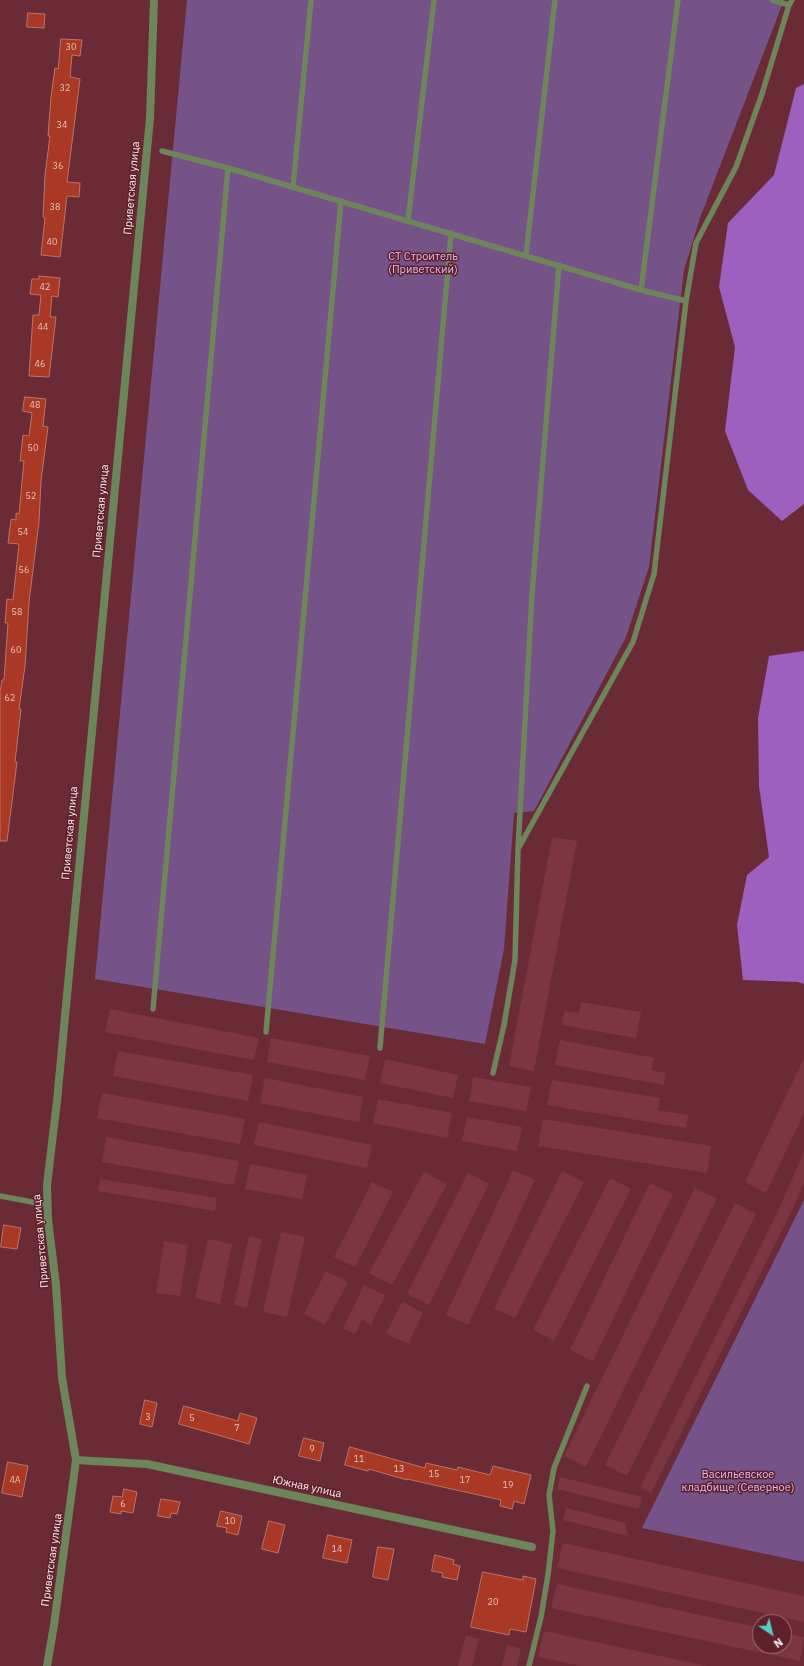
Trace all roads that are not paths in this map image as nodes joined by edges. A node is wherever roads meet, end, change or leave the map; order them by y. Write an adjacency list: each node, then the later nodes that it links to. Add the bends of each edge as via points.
1 (154, 0): 24 (street, Приветская улица, via 149,126 47,1185)
2 (311, 0): 10 (lane)
3 (434, 0): 12 (lane)
4 (555, 0): 14 (lane)
5 (678, 0): 16 (lane)
6 (772, 0): 7 (lane)
7 (790, 2): 17 (lane, via 762,94 736,167 696,243)
8 (162, 151): 9 (lane)
9 (228, 168): 10 (lane); 19 (lane)
10 (293, 187): 11 (lane)
11 (341, 201): 12 (lane); 20 (lane)
12 (408, 220): 13 (lane)
13 (451, 233): 14 (lane); 21 (lane)
14 (526, 255): 15 (lane)
15 (560, 265): 16 (lane); 18 (lane, via 532,594)
16 (641, 290): 17 (lane)
17 (686, 301): 18 (lane, via 654,574 633,642)
18 (518, 849): 22 (lane, via 515,960)
19 (153, 1008)
20 (266, 1032)
21 (380, 1048)
22 (493, 1073)
23 (0, 1196): 24 (lane)
24 (48, 1205): 26 (street, Приветская улица, via 62,1378)
25 (587, 1386): 29 (lane, via 554,1468 549,1495 553,1531 548,1575)
26 (76, 1460): 27 (street, Южная улица, via 147,1464); 28 (street, Приветская улица)
27 (532, 1547)
28 (47, 1666)
29 (529, 1666)

